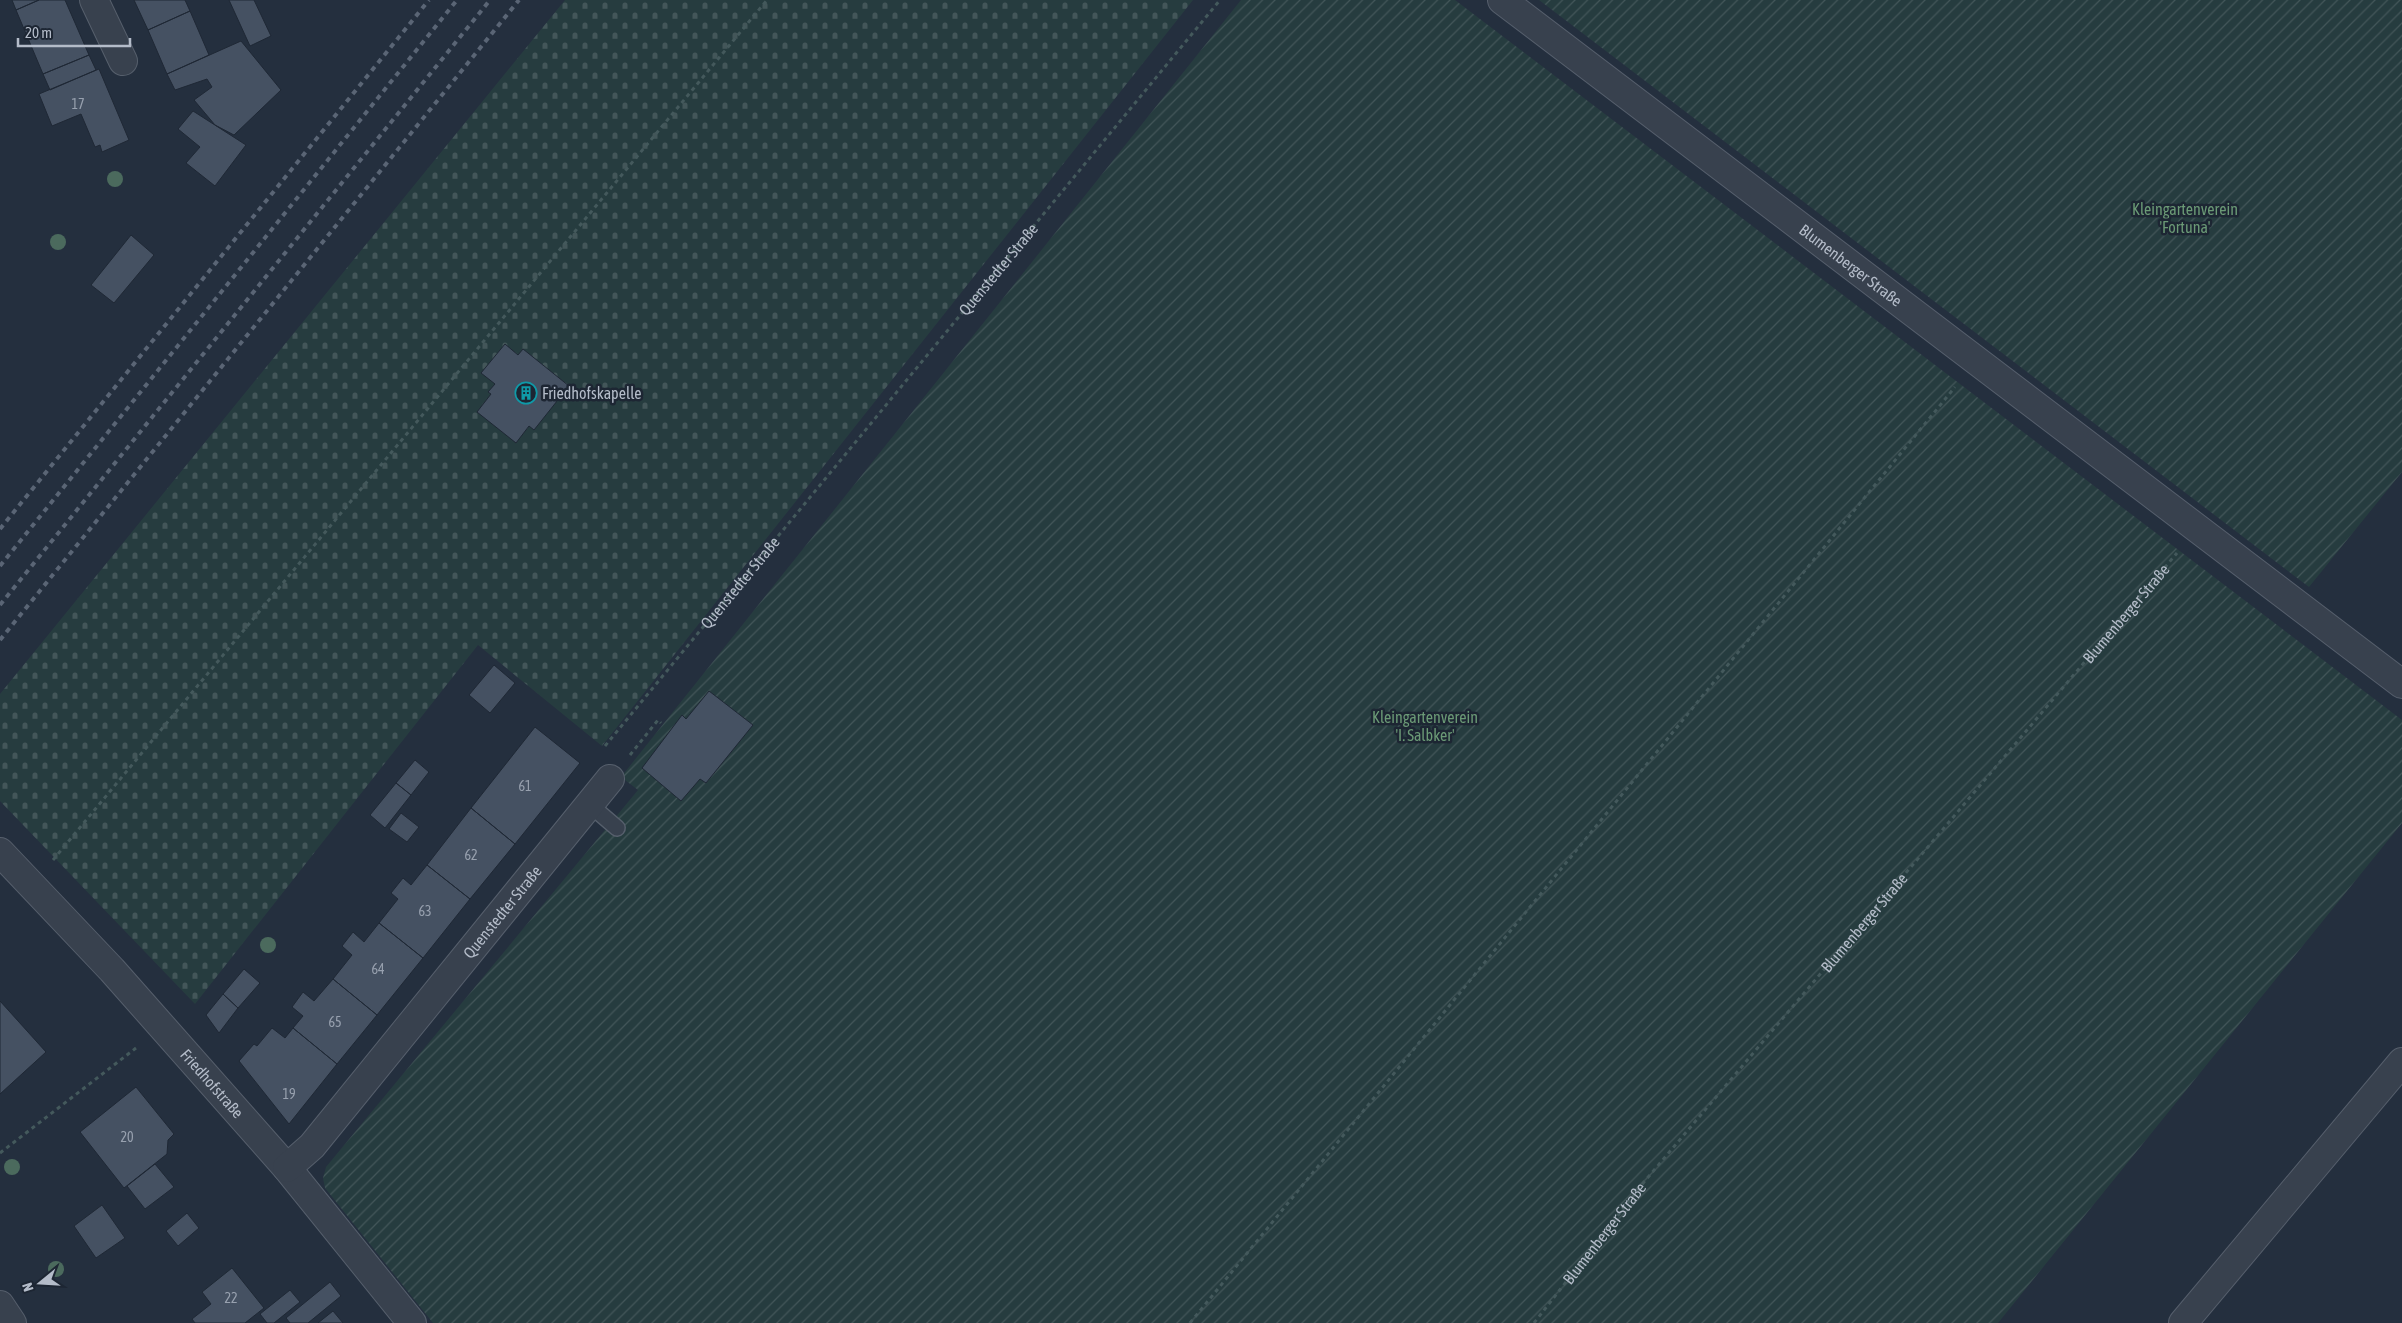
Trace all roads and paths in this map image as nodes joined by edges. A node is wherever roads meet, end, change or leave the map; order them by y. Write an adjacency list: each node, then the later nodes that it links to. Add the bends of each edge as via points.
1 (94, 0): 5 (street)
2 (767, 0): 14 (path, via 56,857)
3 (1220, 0): 10 (path, Quenstedter Straße, via 599,754)
4 (1502, 0): 6 (street, Blumenberger Straße)
5 (123, 61)
6 (1977, 361): 7 (street, Blumenberger Straße); 22 (path)
7 (2199, 528): 8 (street, Blumenberger Straße); 23 (path, Blumenberger Straße, via 1644,1182)
8 (2402, 684)
9 (661, 722): 10 (path, via 658,720)
10 (610, 779): 11 (street, Quenstedter Straße)
11 (589, 804): 12 (lane); 18 (street, Quenstedter Straße, via 312,1146)
12 (617, 828)
13 (0, 852): 14 (street, Friedhofstraße)
14 (28, 883): 15 (street, Friedhofstraße)
15 (163, 1027): 17 (path); 18 (street, Friedhofstraße)
16 (2402, 1062): 24 (street)
17 (0, 1153)
18 (287, 1168): 21 (street, Friedhofstraße)
19 (0, 1305): 20 (street)
20 (12, 1323)
21 (412, 1323)
22 (1190, 1323)
23 (1534, 1323)
24 (2183, 1323)

